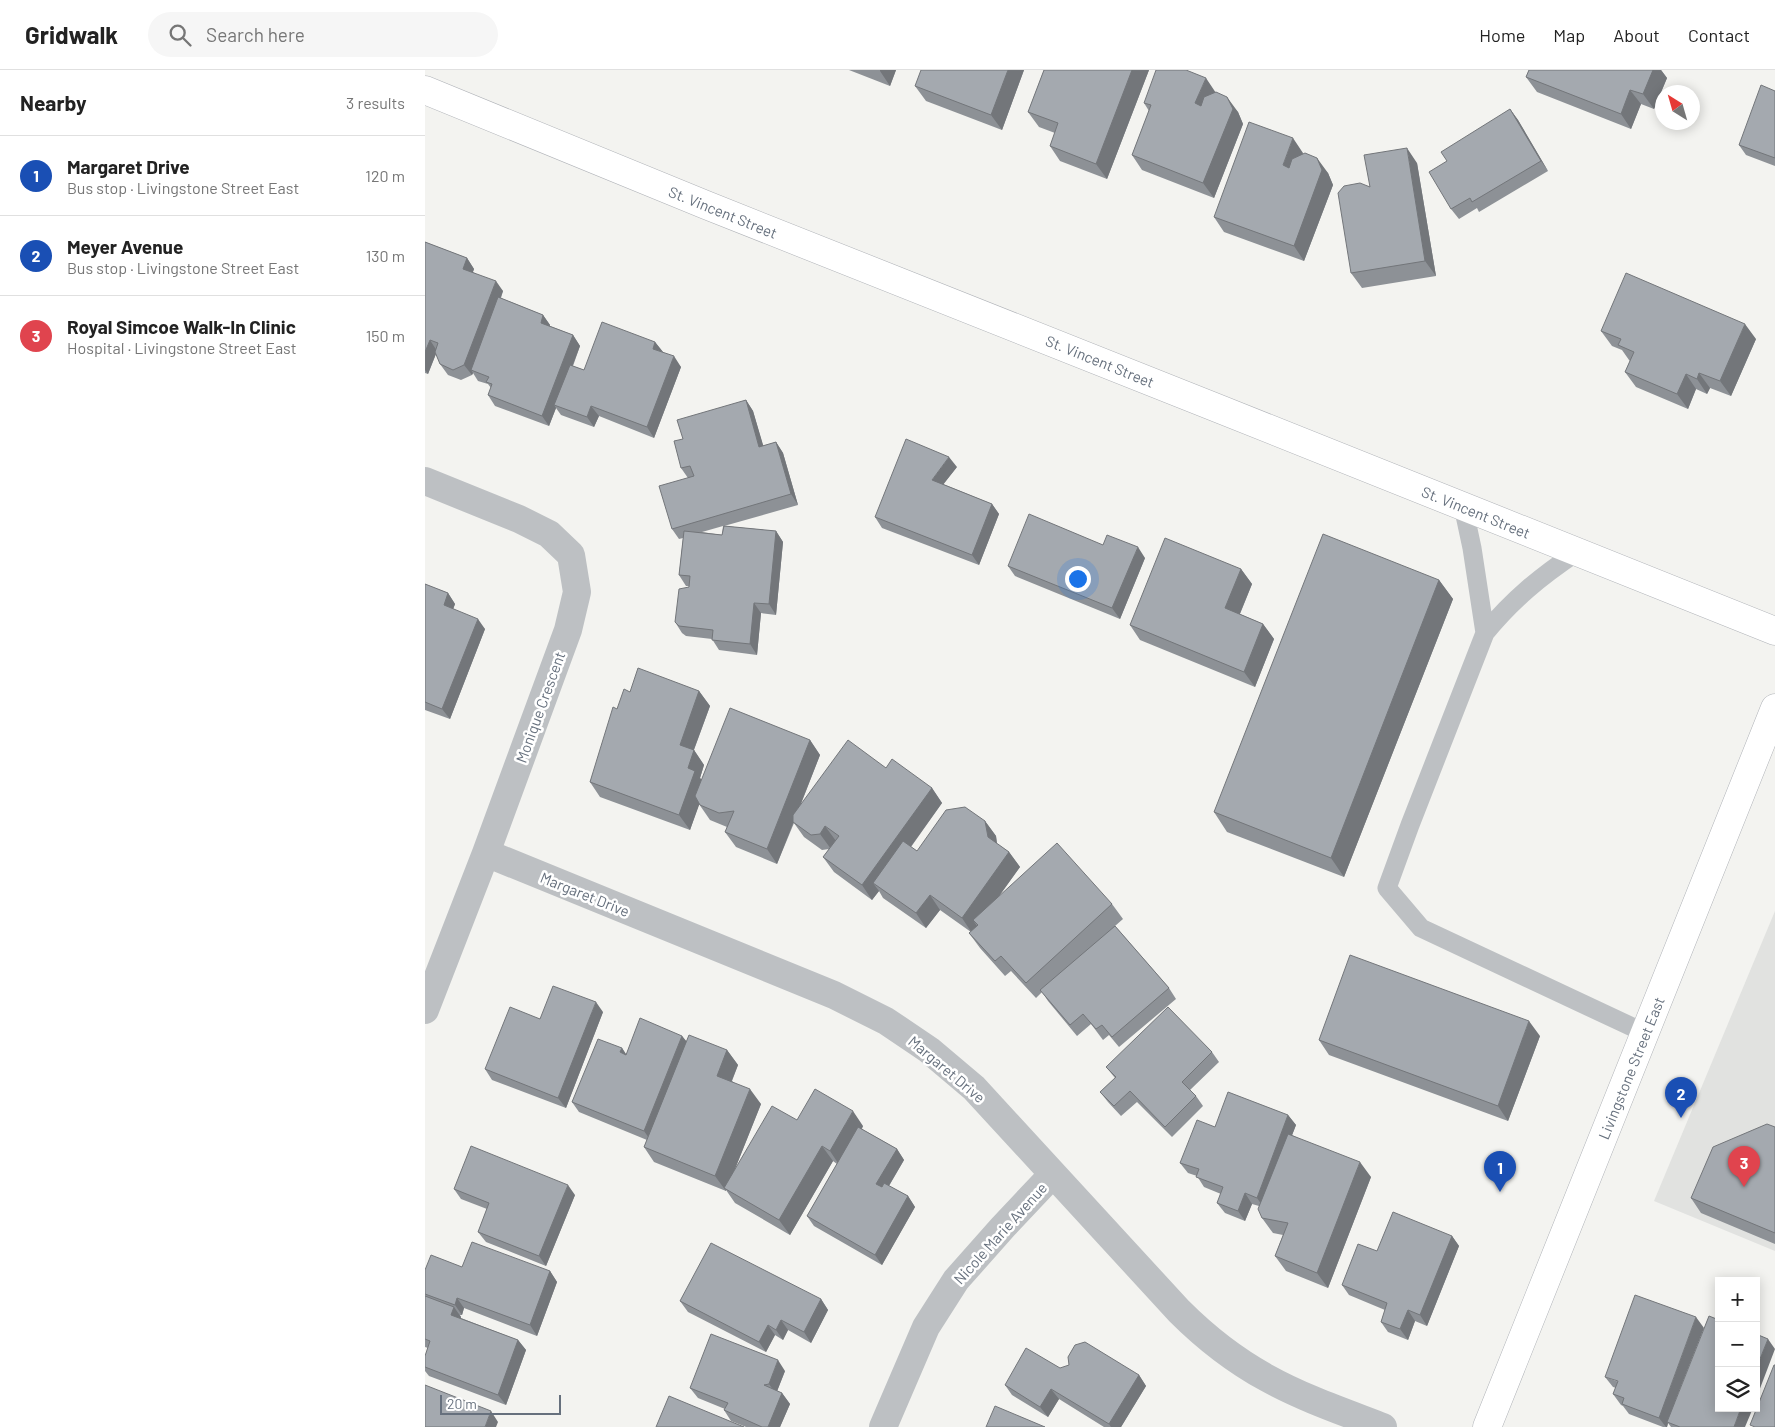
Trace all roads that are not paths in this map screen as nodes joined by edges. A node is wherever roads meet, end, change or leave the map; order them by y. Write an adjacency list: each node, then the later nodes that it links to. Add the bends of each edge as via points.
1 (425, 90): 3 (main road, St. Vincent Street, via 715,209)
2 (425, 481): 8 (street, Monique Crescent, via 519,518 549,534 571,555 577,592 568,630)
3 (1463, 506): 4 (main road, St. Vincent Street); 5 (lane)
4 (1577, 552): 5 (lane, via 1543,575 1506,607); 6 (main road, St. Vincent Street)
5 (1485, 632): 10 (lane, via 1387,888 1421,928)
6 (1775, 632)
7 (1775, 708): 10 (main road, Livingstone Street East)
8 (486, 853): 9 (street, Monique Crescent); 11 (street, Margaret Drive, via 834,995 886,1020 929,1050 974,1088)
9 (425, 1010)
10 (1645, 1033): 14 (main road, Livingstone Street East)
11 (1053, 1174): 12 (street, Nicole Marie Avenue, via 956,1280 927,1327); 13 (street, Margaret Drive, via 1179,1311 1215,1343 1267,1379)
12 (883, 1427)
13 (1383, 1427)
14 (1487, 1427)

